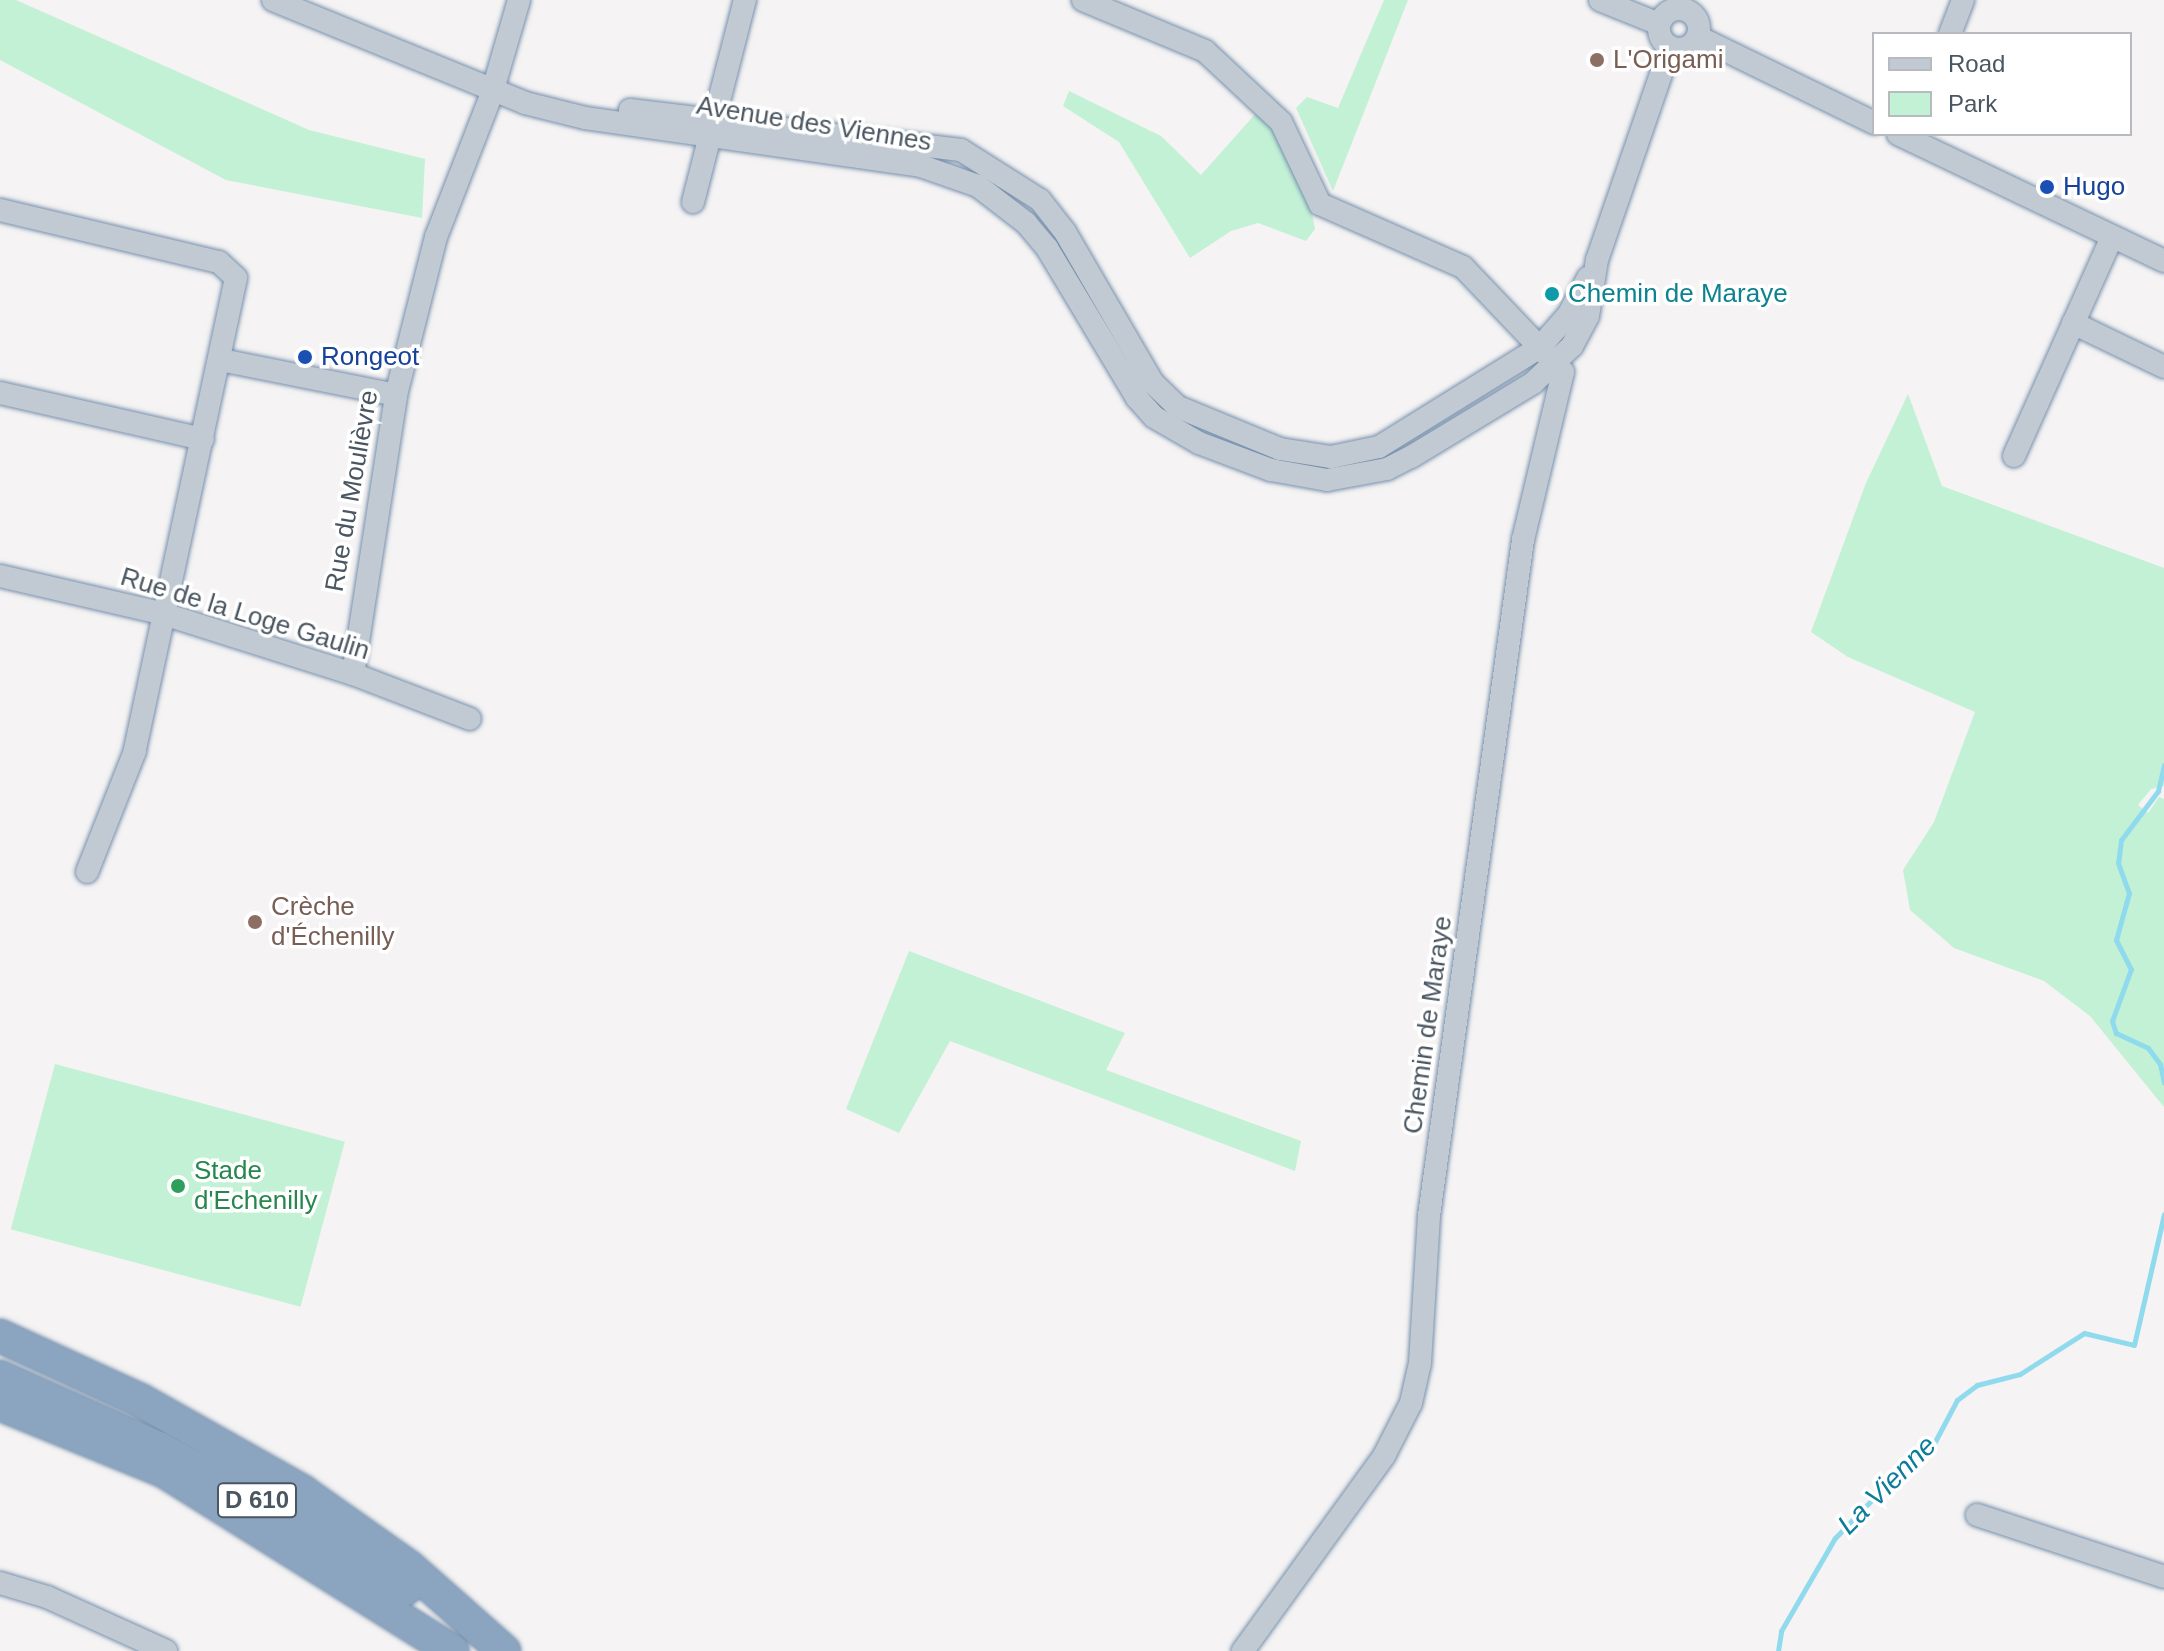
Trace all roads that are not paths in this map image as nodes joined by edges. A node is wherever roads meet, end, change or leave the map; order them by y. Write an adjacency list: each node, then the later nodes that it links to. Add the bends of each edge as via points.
1 (273, 0): 12 (street, Avenue des Viennes)
2 (519, 0): 12 (street, Rue du Moulièvre)
3 (745, 0): 14 (street)
4 (1083, 0): 22 (street, via 1205,51 1281,122 1320,204 1463,267)
5 (1600, 0): 8 (street)
6 (1963, 0): 9 (street)
7 (1678, 4): 8 (street); 10 (street, via 1698,21)
8 (1659, 24): 11 (street, via 1661,38)
9 (1951, 32)
10 (1698, 37): 11 (street, via 1686,48); 13 (street)
11 (1670, 48): 19 (street, Avenue des Viennes)
12 (492, 93): 14 (street, Avenue des Viennes, via 553,108 594,107); 27 (street, Rue du Moulièvre, via 436,237)
13 (1872, 122)
14 (713, 128): 16 (street); 22 (street, Avenue des Viennes, via 922,142 961,150 1012,178 1040,200 1065,232 1153,383 1178,407 1280,449 1331,457 1379,447); 24 (street, Avenue des Viennes, via 921,166 978,186 1026,223 1047,248 1137,398 1154,417 1199,443 1288,476 1327,480 1387,469)
15 (1905, 136): 18 (street)
16 (693, 202)
17 (0, 210): 23 (street, via 231,268 236,278)
18 (2112, 237): 20 (street); 21 (street)
19 (1597, 260): 22 (street, Avenue des Viennes, via 1569,314); 24 (street, Avenue des Viennes, via 1588,316)
20 (2164, 261)
21 (2073, 323): 25 (street); 29 (street)
22 (1540, 347): 24 (street)
23 (221, 360): 27 (street); 28 (street)
24 (1557, 364): 47 (street, Chemin de Maraye, via 1564,387 1523,540 1429,1216 1420,1363 1411,1403 1384,1456)
25 (2164, 367)
26 (0, 393): 28 (street)
27 (396, 395): 32 (street, Rue du Moulièvre)
28 (203, 439): 31 (street)
29 (2014, 456)
30 (0, 576): 31 (street, Rue de la Loge Gaulin)
31 (164, 614): 32 (street, Rue de la Loge Gaulin); 34 (street, via 135,751)
32 (353, 674): 33 (street, Rue de la Loge Gaulin)
33 (470, 719)
34 (87, 872)
35 (0, 1336): 46 (highway, via 140,1400 303,1492 409,1567)
36 (0, 1377): 45 (highway, D 610, via 146,1441 247,1494)
37 (0, 1404): 39 (highway, D 610)
38 (0, 1414): 39 (highway)
39 (68, 1432): 44 (highway, D 610, via 164,1471)
40 (1977, 1515): 41 (street)
41 (2164, 1577)
42 (0, 1583): 43 (street, via 47,1597)
43 (162, 1650)
44 (452, 1651)
45 (497, 1651)
46 (504, 1651)
47 (1243, 1651)

